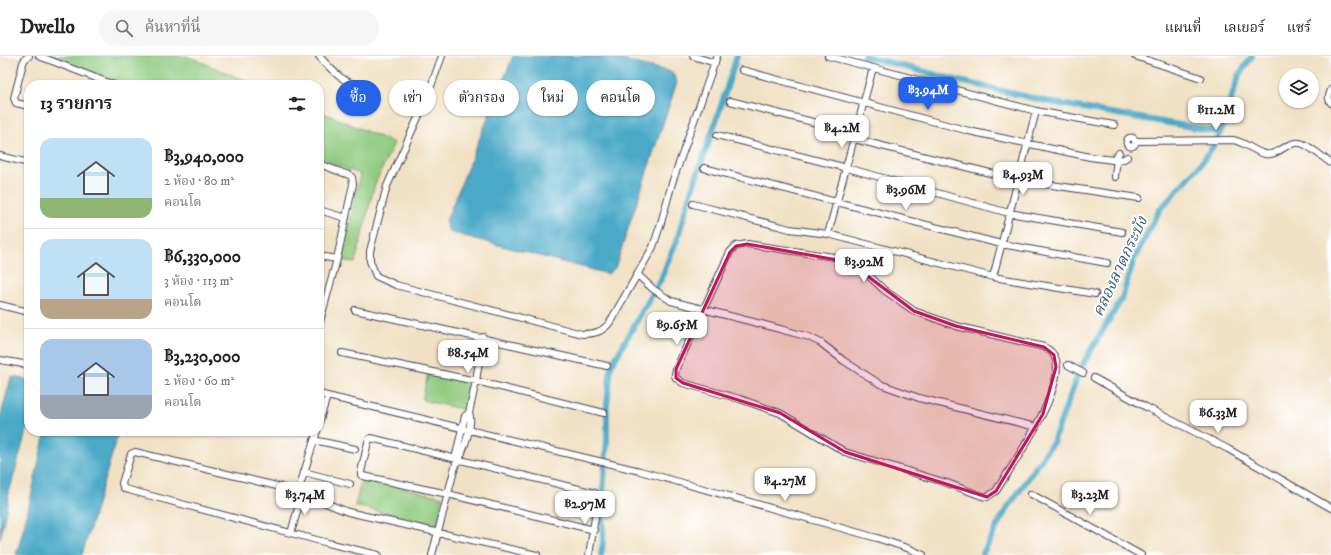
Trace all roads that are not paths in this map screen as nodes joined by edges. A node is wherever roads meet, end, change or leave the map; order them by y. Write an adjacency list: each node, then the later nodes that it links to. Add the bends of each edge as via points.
1 (29, 56): 18 (street, via 23,63 14,98 16,103)
2 (39, 56): 12 (street)
3 (319, 56): 13 (street)
4 (442, 56): 45 (street, via 382,204 370,251 370,261 376,276 396,285 590,334 606,327)
5 (693, 56): 8 (street)
6 (828, 56): 9 (street)
7 (1134, 56): 11 (street)
8 (716, 59): 45 (street, via 672,183 653,248)
9 (873, 68): 17 (street); 19 (street)
10 (742, 70): 17 (street)
11 (1201, 78)
12 (101, 80)
13 (344, 80)
14 (1331, 90): 16 (street, via 1328,100)
15 (730, 101): 22 (street)
16 (1331, 102)
17 (864, 103): 22 (street); 23 (street)
18 (24, 105)
19 (1036, 110): 20 (street); 23 (street)
20 (1114, 125)
21 (717, 135): 30 (street)
22 (855, 136): 30 (street); 32 (street)
23 (1028, 144): 24 (street, via 1090,158); 32 (street)
24 (1124, 152): 27 (street, via 1199,141 1233,140 1265,154 1272,154 1299,142); 31 (street)
25 (0, 156): 26 (street)
26 (24, 163)
27 (1331, 163)
28 (324, 166): 38 (street, via 352,177 352,192)
29 (704, 168): 34 (street)
30 (847, 168): 34 (street); 37 (street)
31 (1115, 177)
32 (1018, 180): 33 (street); 37 (street)
33 (1139, 198)
34 (838, 202): 40 (street); 41 (street)
35 (693, 204): 40 (street, via 790,229)
36 (324, 211): 38 (street)
37 (1010, 213): 39 (street); 41 (street)
38 (346, 218): 43 (street)
39 (1122, 232)
40 (828, 234): 46 (street)
41 (1001, 244): 44 (street); 46 (street)
42 (324, 257): 43 (street)
43 (336, 259): 49 (street)
44 (1107, 263)
45 (638, 275): 50 (street, via 661,295 682,304)
46 (993, 277): 47 (street)
47 (1095, 294)
48 (0, 305): 52 (street)
49 (324, 306)
50 (704, 309): 66 (street, via 809,337 880,384 919,398); 66 (street, via 730,252 736,246 747,244 834,257 849,262 914,310 956,326 1044,347 1051,351 1056,361 1056,375); 66 (street, via 676,369 675,375 679,381 740,398 780,413 845,452 987,497 996,491)
51 (355, 310): 53 (street)
52 (24, 311)
53 (484, 337): 58 (street); 61 (street)
54 (342, 353): 61 (street)
55 (0, 360): 56 (street)
56 (24, 364)
57 (1068, 365): 59 (street)
58 (607, 366)
59 (1083, 373)
60 (1094, 378): 77 (street, via 1228,449)
61 (476, 381): 65 (street); 67 (street, via 469,413 471,418)
62 (324, 395): 63 (street)
63 (327, 396): 64 (street); 67 (street)
64 (324, 406)
65 (604, 413)
66 (1036, 427)
67 (465, 429): 71 (street); 85 (street, via 640,471 877,538)
68 (315, 436): 69 (street)
69 (314, 440): 70 (street); 72 (street)
70 (355, 449)
71 (457, 461): 75 (street); 75 (street, via 371,438 368,442 361,475); 78 (street, via 595,493 598,498)
72 (304, 472): 73 (street); 74 (street)
73 (350, 484)
74 (300, 493): 79 (street, via 348,512); 80 (street); 80 (street, via 135,452 131,454 122,483 125,489)
75 (448, 494): 78 (street); 79 (street)
76 (1030, 494): 86 (street)
77 (1331, 508)
78 (594, 530): 84 (street)
79 (437, 531): 82 (street); 83 (street)
80 (291, 533): 81 (street)
81 (378, 555)
82 (432, 555)
83 (537, 555)
84 (589, 555)
85 (923, 555)
86 (1141, 555)

